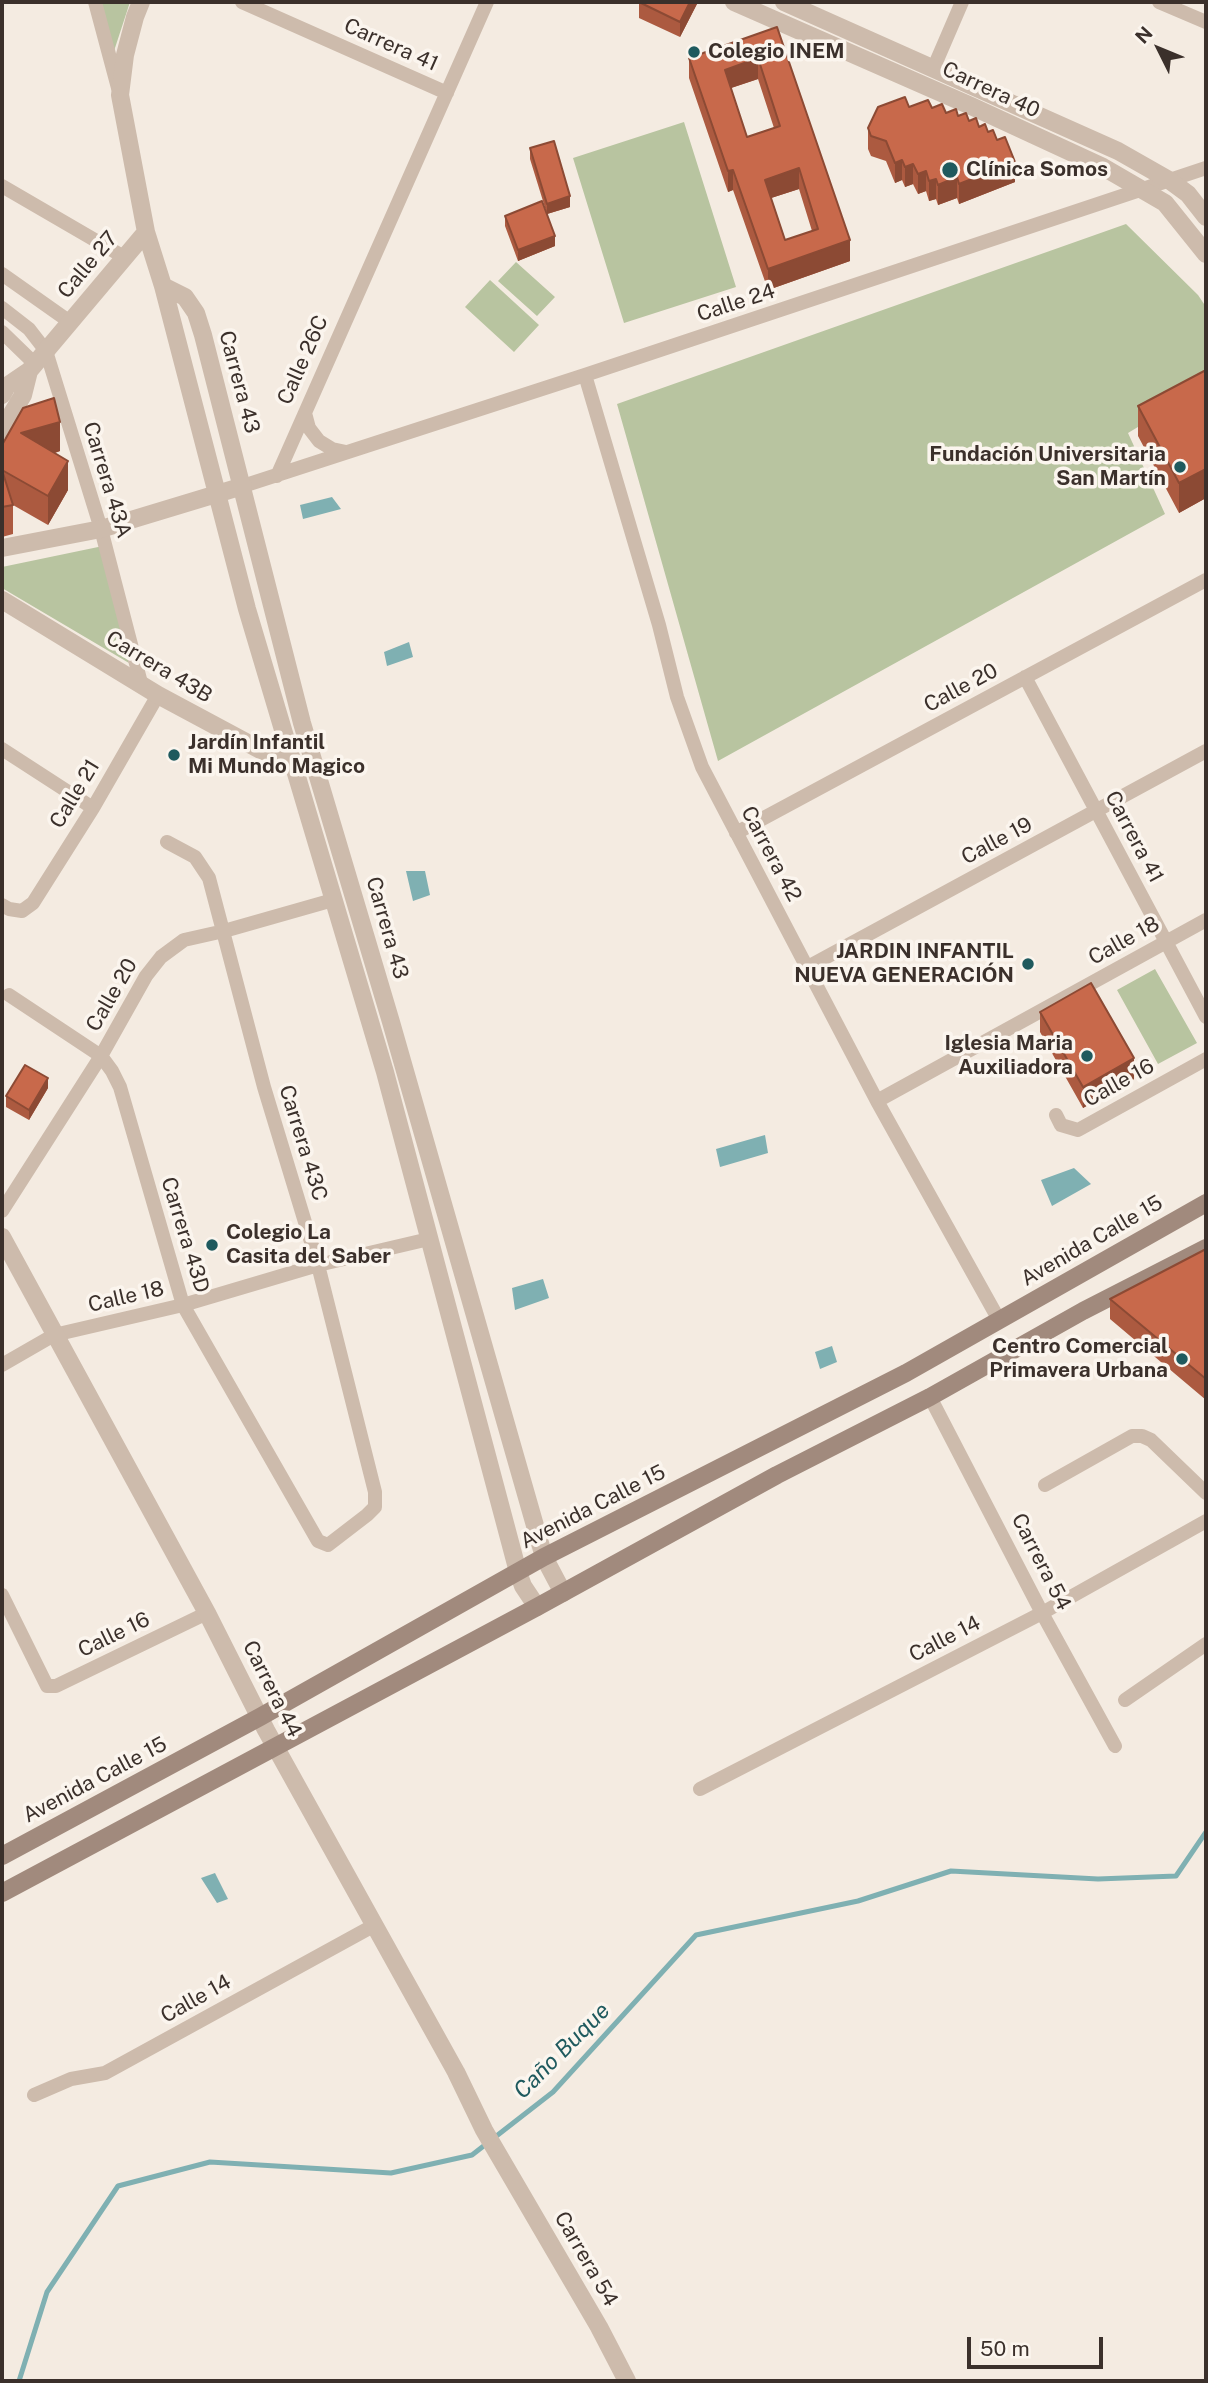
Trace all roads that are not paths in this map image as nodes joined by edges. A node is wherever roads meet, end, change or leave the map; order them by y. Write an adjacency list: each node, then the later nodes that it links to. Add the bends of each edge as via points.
1 (95, 2): 12 (street, Calle 27)
2 (141, 2): 12 (street, Calle 27, via 125,55)
3 (242, 2): 11 (street, Carrera 41)
4 (487, 2): 11 (street, Calle 26C)
5 (734, 2): 16 (street, Carrera 40, via 971,106)
6 (785, 2): 10 (street, Carrera 40)
7 (962, 2): 10 (street)
8 (1159, 2): 9 (street)
9 (1206, 22)
10 (934, 68): 14 (street, Carrera 40, via 1118,151)
11 (446, 93): 29 (street, Calle 26C)
12 (120, 95): 18 (street, Calle 27)
13 (1206, 168): 14 (street, Calle 24)
14 (1169, 180): 16 (street, Calle 24); 17 (street, Carrera 40)
15 (2, 186): 20 (street)
16 (1145, 190): 19 (street, Carrera 40, via 1165,203); 27 (street, Calle 24)
17 (1206, 216)
18 (146, 232): 20 (street, Calle 27); 22 (street, Carrera 43)
19 (1206, 254)
20 (124, 257): 24 (street, Calle 27)
21 (2, 274): 24 (street)
22 (163, 286): 33 (street, Carrera 43, via 185,297 196,313); 34 (street, Carrera 43)
23 (2, 308): 26 (street, Carrera 43A, via 29,329)
24 (70, 322): 26 (street, Calle 27)
25 (2, 332): 26 (street, Carrera 43A)
26 (37, 362): 28 (street, Calle 27); 30 (street, Calle 27); 35 (street, Carrera 43A)
27 (585, 375): 31 (street, Calle 24); 47 (street, Carrera 42, via 681,709 702,767)
28 (2, 395)
29 (305, 413): 31 (street, via 318,441); 32 (street, Calle 26C)
30 (2, 430)
31 (347, 453): 32 (street, Calle 24)
32 (277, 476): 33 (street)
33 (243, 486): 34 (street); 76 (street, Carrera 43, via 302,723)
34 (217, 495): 35 (street); 44 (street, Carrera 43)
35 (101, 529): 36 (street); 40 (street, Carrera 43A)
36 (2, 548)
37 (1206, 580): 39 (street, Calle 20)
38 (2, 600): 40 (street, Carrera 43B)
39 (1025, 677): 46 (street, Carrera 41); 47 (street, Calle 20)
40 (141, 683): 41 (street, Carrera 43B)
41 (158, 695): 44 (street, Carrera 43B); 45 (street, Calle 21)
42 (2, 749): 45 (street)
43 (1206, 751): 46 (street, Calle 19)
44 (296, 769): 49 (street, Carrera 43)
45 (93, 808): 50 (street, Calle 21, via 33,903 22,911)
46 (1096, 811): 53 (street, Carrera 41); 54 (street, Calle 19)
47 (736, 833): 54 (street, Carrera 42)
48 (167, 842): 52 (street, Carrera 43C, via 200,863)
49 (333, 900): 52 (street, Calle 20); 64 (street, Carrera 43)
50 (2, 905)
51 (1206, 920): 53 (street, Calle 18)
52 (224, 931): 57 (street, Calle 20, via 184,940 161,957); 66 (street, Carrera 43C, via 264,1087)
53 (1166, 942): 56 (street, Carrera 41); 59 (street, Calle 18)
54 (808, 967): 59 (street, Carrera 42)
55 (9, 995): 57 (street, Carrera 43D)
56 (1206, 1017)
57 (101, 1056): 62 (street, Calle 20); 67 (street, Carrera 43D, via 120,1087)
58 (1206, 1059): 60 (street, Calle 16, via 1077,1130 1061,1125)
59 (877, 1101): 68 (street, Carrera 42)
60 (1056, 1115)
61 (1206, 1203): 68 (main road, Avenida Calle 15)
62 (2, 1211)
63 (2, 1237): 69 (street, Carrera 44)
64 (429, 1239): 66 (street, Calle 18); 77 (street, Carrera 43)
65 (1206, 1248): 71 (main road)
66 (318, 1265): 67 (street, Calle 18); 75 (street, Carrera 43C, via 375,1492 375,1507)
67 (183, 1305): 69 (street, Calle 18); 75 (street, Carrera 43D, via 318,1541)
68 (999, 1320): 76 (main road, Avenida Calle 15, via 906,1373)
69 (54, 1335): 70 (street, Calle 18); 81 (street, Carrera 44)
70 (2, 1365)
71 (930, 1397): 78 (main road, via 776,1475); 82 (street, Carrera 54)
72 (1045, 1485): 73 (street, via 1132,1436 1142,1436)
73 (1206, 1493)
74 (1206, 1521): 82 (street, Calle 14)
75 (328, 1545)
76 (544, 1557): 77 (main road, Avenida Calle 15); 78 (street, Carrera 43)
77 (519, 1572): 80 (street, Carrera 43); 85 (main road, Avenida Calle 15)
78 (563, 1593): 80 (main road)
79 (2, 1595): 81 (street, Calle 16, via 47,1686 56,1686)
80 (537, 1607): 87 (main road)
81 (207, 1613): 85 (street, Carrera 44)
82 (1042, 1613): 86 (street, Carrera 54); 88 (street, Calle 14)
83 (1206, 1644): 84 (street)
84 (1125, 1700)
85 (260, 1717): 87 (street, Carrera 44); 89 (main road, Avenida Calle 15)
86 (1115, 1746)
87 (276, 1747): 90 (main road); 91 (street, Carrera 44)
88 (700, 1789)
89 (2, 1856)
90 (2, 1893)
91 (373, 1926): 92 (street, Calle 14, via 105,2073 71,2079); 93 (street, Carrera 44)
92 (34, 2095)
93 (503, 2160): 94 (street, Carrera 54)
94 (627, 2381)

